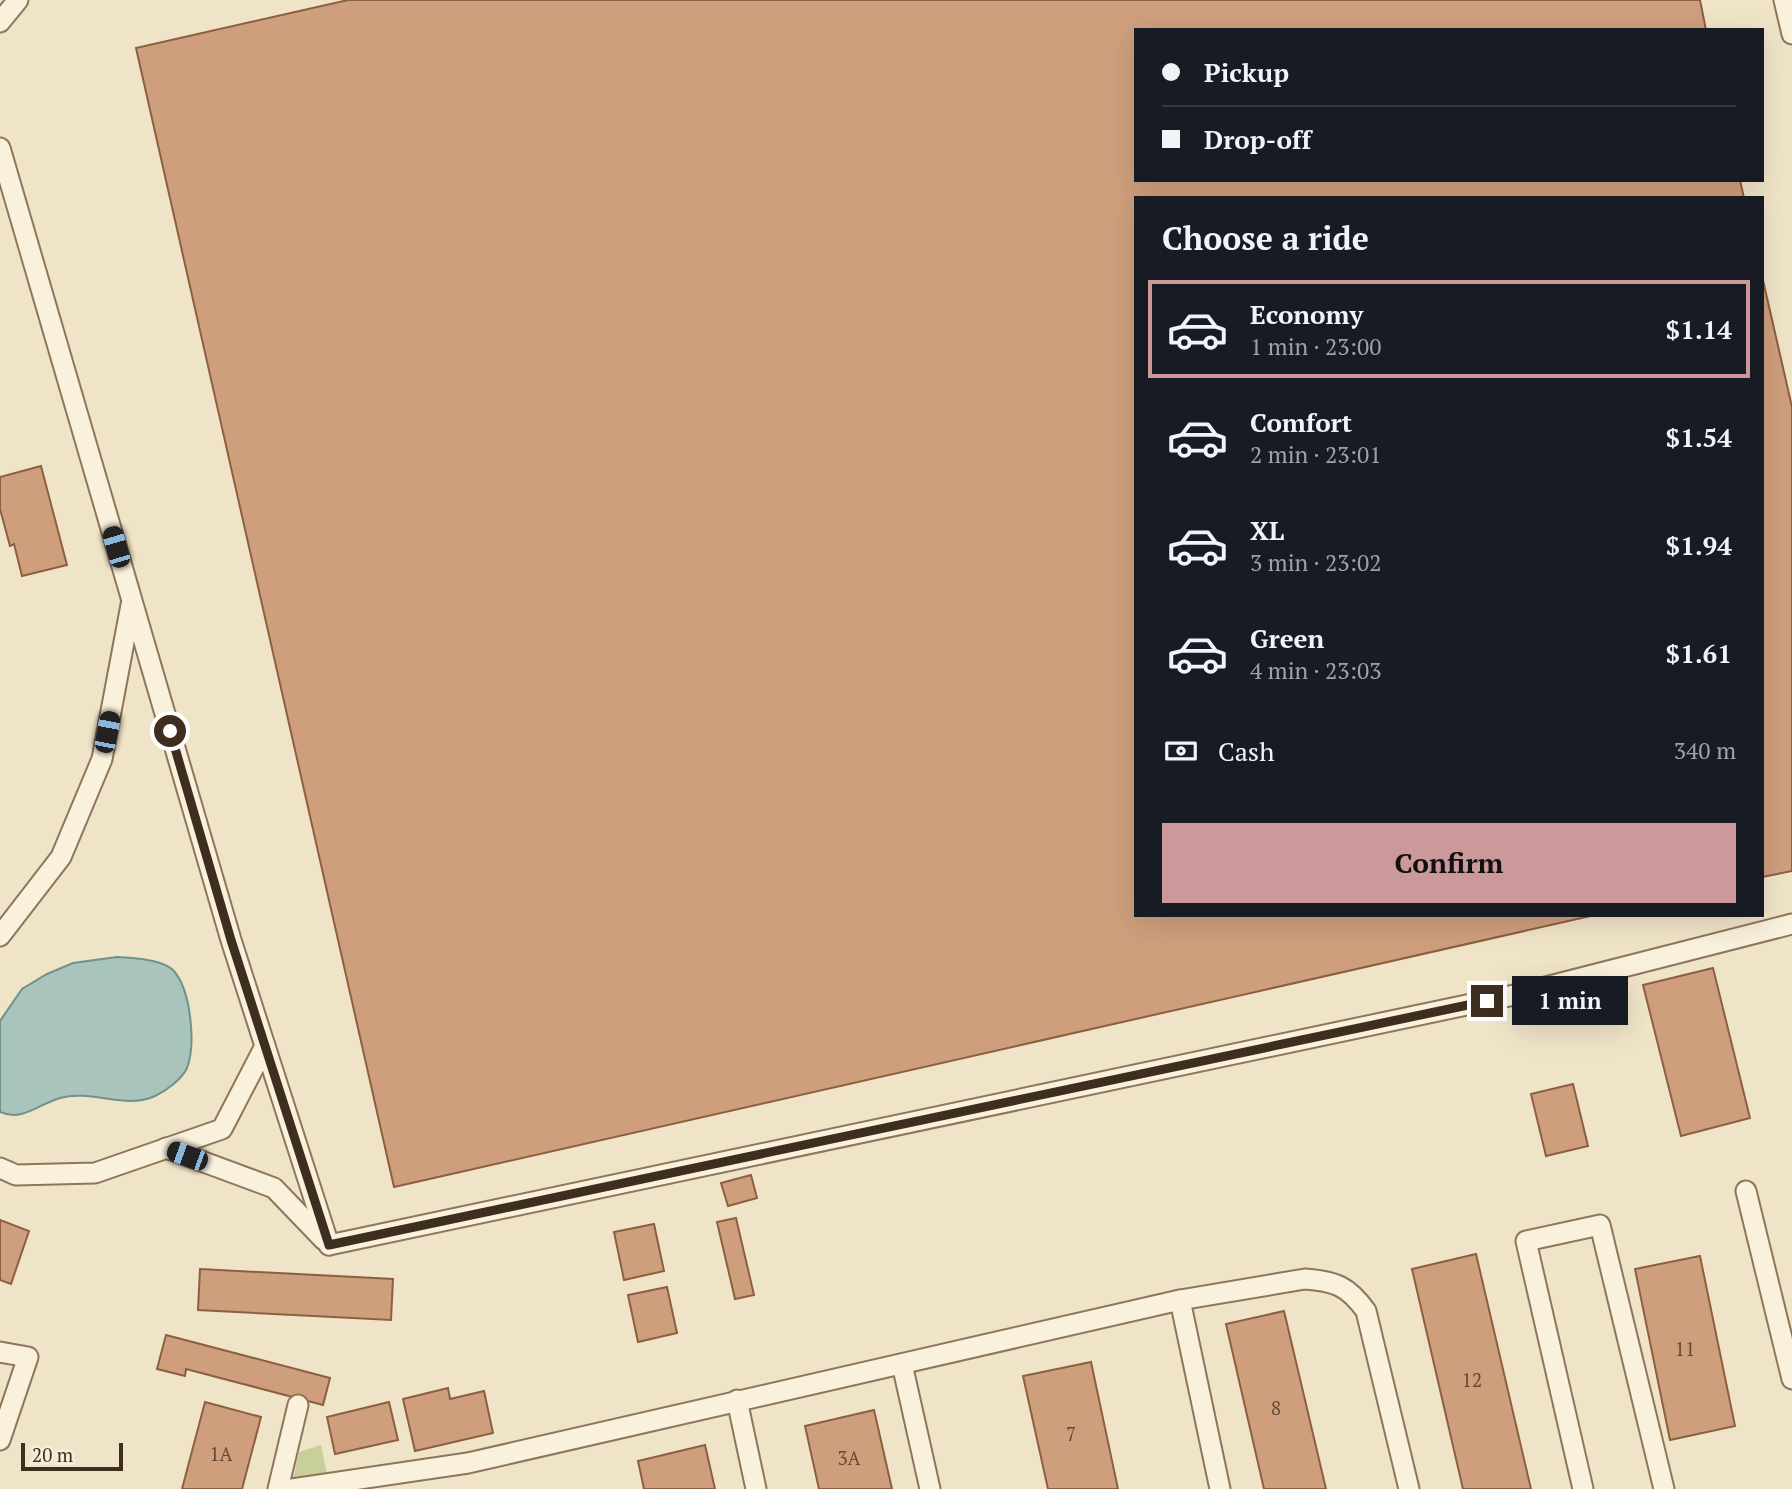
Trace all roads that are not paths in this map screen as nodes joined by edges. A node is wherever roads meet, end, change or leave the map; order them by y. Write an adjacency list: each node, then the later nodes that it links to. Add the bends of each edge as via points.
1 (18, 0): 3 (lane)
2 (1784, 0): 4 (lane)
3 (0, 22)
4 (1792, 34)
5 (0, 148): 6 (lane)
6 (132, 601): 8 (lane, via 102,759 61,857); 9 (lane)
7 (1792, 925): 13 (lane, via 1514,995)
8 (0, 936)
9 (265, 1046): 10 (lane, via 222,1129); 13 (lane)
10 (166, 1148): 11 (lane, via 95,1172 16,1175); 13 (lane, via 274,1188)
11 (0, 1168)
12 (1746, 1191): 17 (lane)
13 (329, 1245)
14 (1180, 1300): 16 (lane); 25 (lane); 26 (lane, via 1305,1279 1324,1280 1354,1294 1366,1311)
15 (0, 1352): 20 (lane, via 28,1357)
16 (902, 1364): 18 (lane); 24 (lane)
17 (1792, 1379)
18 (737, 1400): 22 (lane, via 468,1463); 23 (lane)
19 (298, 1405): 21 (lane)
20 (0, 1440)
21 (278, 1489)
22 (292, 1489)
23 (757, 1489)
24 (930, 1489)
25 (1220, 1489)
26 (1409, 1489)
27 (1583, 1489): 28 (lane, via 1526,1241 1600,1225)
28 (1664, 1489)

